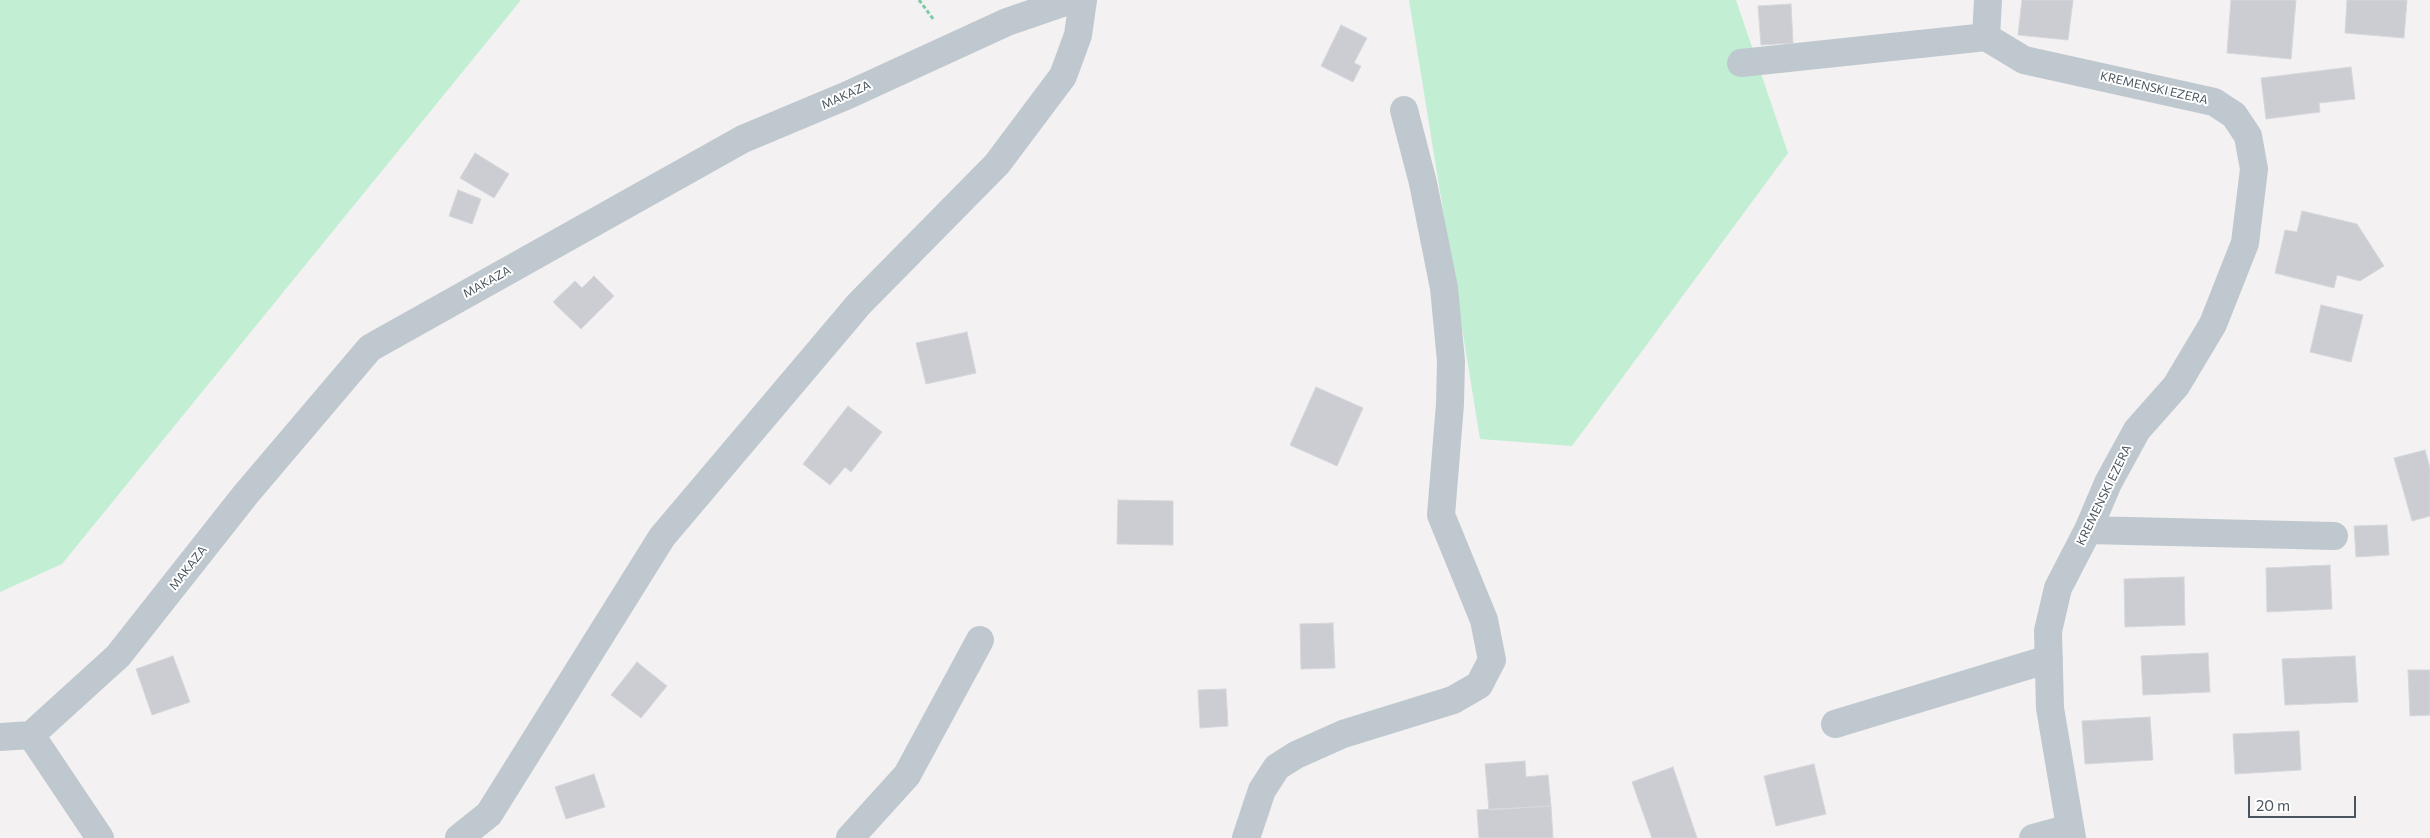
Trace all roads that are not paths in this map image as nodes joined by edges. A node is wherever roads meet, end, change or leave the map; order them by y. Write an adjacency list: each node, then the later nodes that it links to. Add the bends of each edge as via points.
1 (1071, 0): 12 (street, MAKAZA, via 1007,22 743,139 370,348 246,494 118,656)
2 (1083, 0): 16 (street, via 1078,35 1063,76 997,164 859,304 662,537 489,814)
3 (1988, 0): 4 (street)
4 (1986, 37): 5 (street); 7 (street, KREMENSKI EZERA, via 2024,60 2214,102 2234,115 2248,136 2254,169 2251,209 2245,243 2228,288 2213,324 2176,386 2136,430)
5 (1741, 63)
6 (1404, 110): 18 (street, via 1423,183 1445,297 1450,404 1441,515 1484,620 1492,660 1479,685 1453,700 1343,734 1277,767 1262,790)
7 (2088, 530): 8 (street); 10 (street, KREMENSKI EZERA, via 2058,588 2048,631)
8 (2334, 536)
9 (980, 640): 17 (street, via 907,775)
10 (2049, 659): 11 (street); 14 (street, KREMENSKI EZERA, via 2050,708)
11 (1835, 724)
12 (31, 735): 13 (street); 15 (street)
13 (0, 737)
14 (2071, 833): 19 (street)
15 (100, 838)
16 (459, 838)
17 (850, 838)
18 (1246, 838)
19 (2033, 838)

